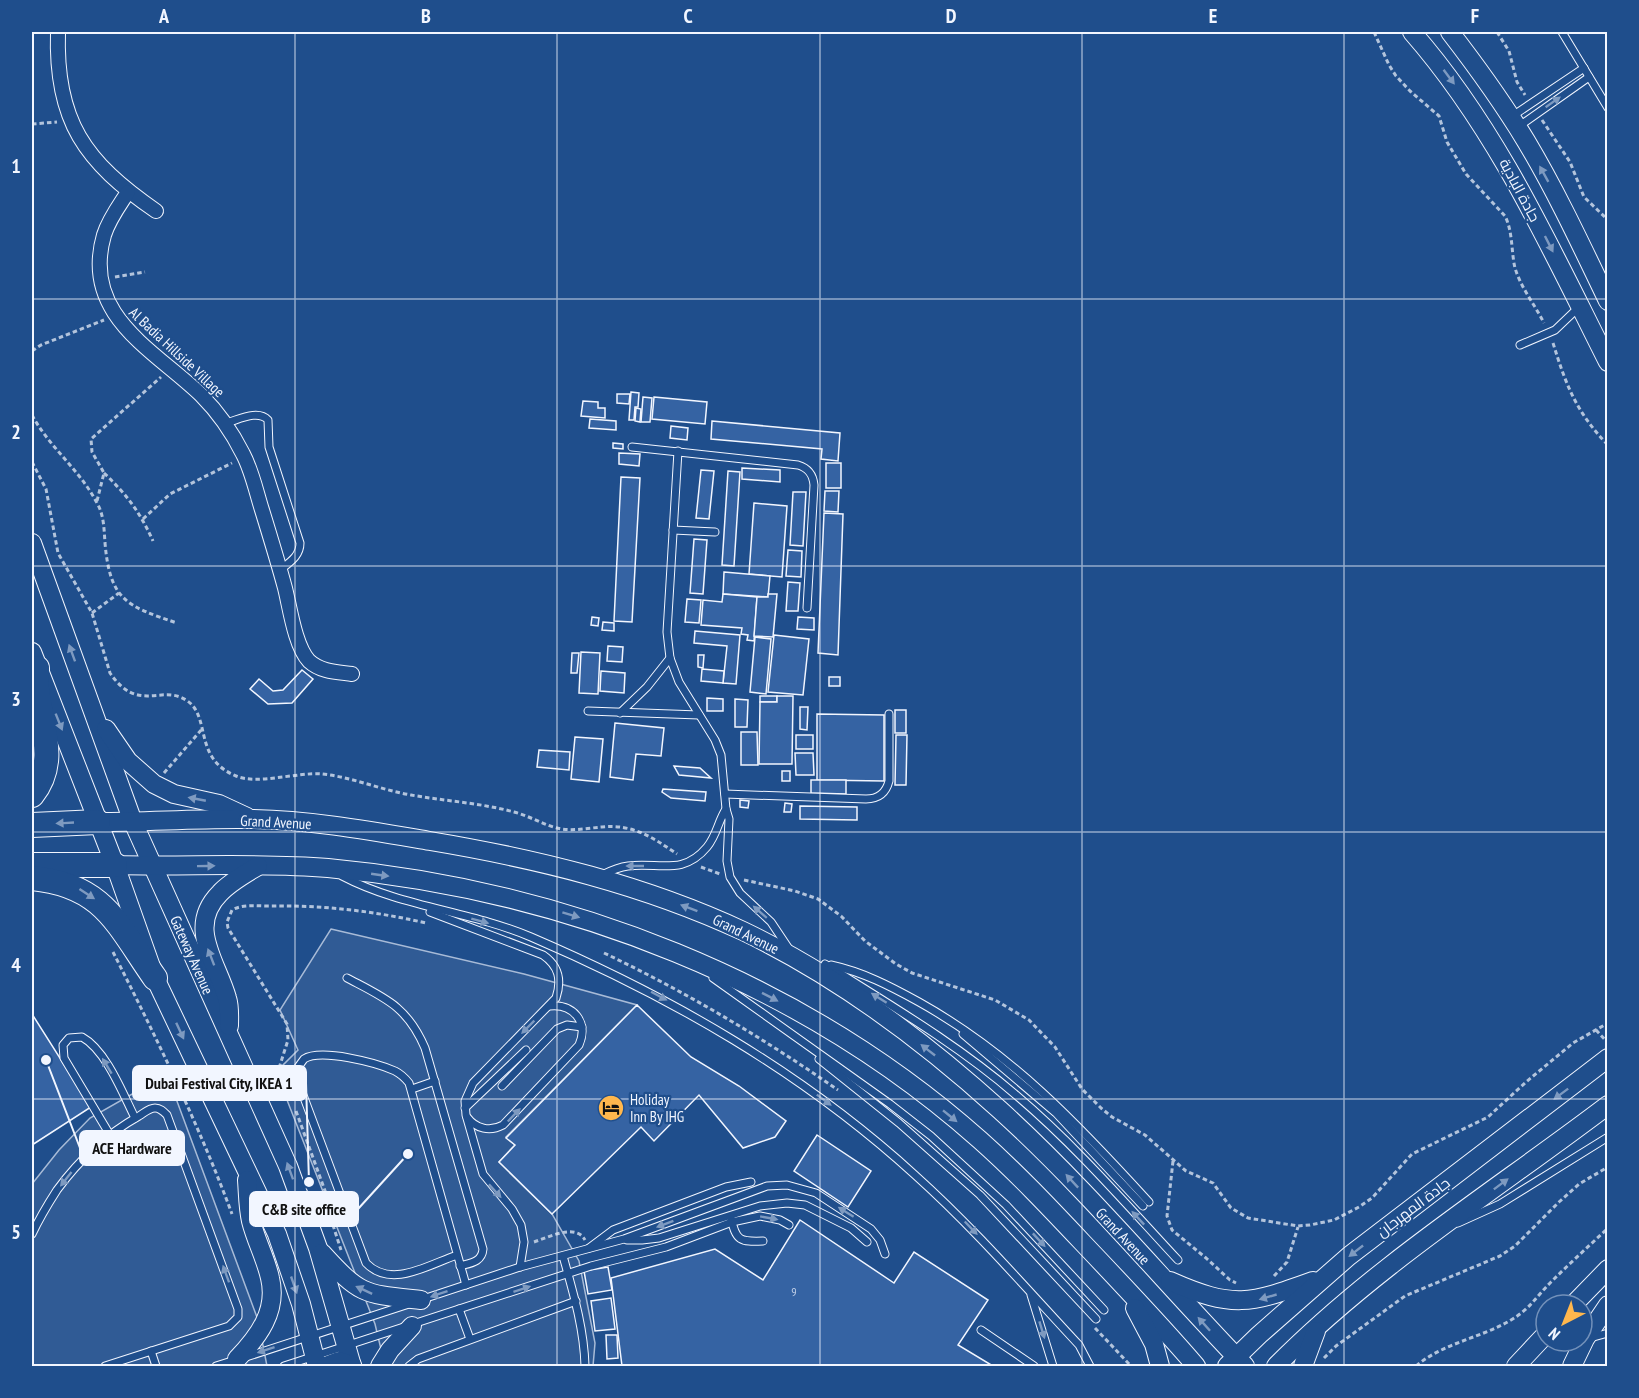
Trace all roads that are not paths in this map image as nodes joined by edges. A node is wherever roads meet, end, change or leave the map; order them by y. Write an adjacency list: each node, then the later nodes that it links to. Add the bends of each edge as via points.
1 (58, 32): 9 (street, via 59,80 72,121 95,160)
2 (1412, 32): 12 (main road, جادة البادية, one-way to 12, via 1449,76 1500,152)
3 (1450, 32): 8 (main road, جادة البادية)
4 (1562, 32): 5 (lane)
5 (1584, 68): 6 (lane); 8 (lane, via 1531,104)
6 (1589, 77): 7 (lane); 8 (lane, one-way to 6, via 1537,114)
7 (1608, 108)
8 (1514, 122): 11 (main road, جادة البادية, one-way to 8, via 1563,208)
9 (128, 192): 10 (street); 15 (street, Al Badia Hillside Village, via 104,235 100,264 104,292 115,316 134,338 200,394)
10 (156, 211)
11 (1608, 301)
12 (1580, 306): 13 (lane, via 1566,322); 14 (main road, جادة البادية)
13 (1520, 345)
14 (1608, 362)
15 (226, 423): 21 (street, Al Badia Hillside Village, via 244,456); 21 (lane, via 258,415 268,420 269,447 300,543 296,557)
16 (632, 447): 17 (lane)
17 (678, 451): 18 (lane); 22 (lane, via 808,469 814,485)
18 (673, 530): 19 (lane); 23 (lane, via 667,632)
19 (715, 532)
20 (32, 543): 26 (main road, Gateway Avenue, one-way to 20)
21 (280, 570): 25 (street, Al Badia Hillside Village, via 308,660 321,669)
22 (807, 608)
23 (670, 658): 28 (lane); 30 (lane)
24 (34, 660): 32 (highway, via 48,750 43,777); 35 (main road, one-way to 35)
25 (352, 674)
26 (92, 708): 34 (main road, one-way to 26, via 219,804 174,794 154,784 128,760); 36 (main road, Gateway Avenue)
27 (588, 711): 28 (lane)
28 (620, 713): 30 (lane)
29 (889, 714): 31 (lane, via 889,781 885,791 876,797)
30 (699, 715): 31 (lane, via 721,755)
31 (725, 794): 33 (lane)
32 (32, 795)
33 (726, 809): 43 (lane, one-way to 43, via 711,841 688,862 670,867 622,867); 47 (lane, one-way to 33, via 771,922 740,893 730,877)
34 (252, 819): 36 (main road, Grand Avenue); 43 (main road, Grand Avenue, via 360,829 535,860)
35 (98, 822): 36 (main road, Grand Avenue); 37 (highway, one-way to 37); 40 (main road)
36 (133, 822): 41 (main road, Gateway Avenue)
37 (32, 825)
38 (32, 865): 40 (highway)
39 (259, 865): 41 (main road, one-way to 39); 42 (main road); 54 (main road, one-way to 39, via 228,1004 207,947 205,920 218,895)
40 (115, 866): 41 (main road); 49 (main road)
41 (152, 866): 54 (main road, Gateway Avenue)
42 (326, 868): 45 (lane); 46 (main road, one-way to 46, via 460,887 516,900)
43 (597, 877): 47 (main road, Grand Avenue, one-way to 43, via 698,911)
44 (32, 878): 49 (highway, one-way to 49, via 69,885 99,902)
45 (396, 899): 52 (lane, via 549,959 560,980 556,998); 89 (lane, one-way to 89, via 529,936 641,987 737,1041 780,1068 889,1152 955,1212)
46 (682, 955): 51 (lane); 88 (main road, one-way to 88, via 837,1035 932,1101 1020,1177)
47 (798, 960): 48 (lane); 85 (main road, Grand Avenue, one-way to 47, via 1044,1151 999,1109 903,1031)
48 (825, 964): 67 (lane, via 876,979 934,1010 987,1046 1083,1130); 80 (lane, one-way to 48, via 1071,1145 1015,1094 955,1047)
49 (155, 978): 65 (main road, one-way to 65)
50 (347, 978): 57 (lane, via 391,1002 412,1022)
51 (749, 1003): 95 (lane, one-way to 95, via 931,1136 1006,1205); 96 (lane, via 941,1158 1009,1223)
52 (549, 1006): 53 (lane, via 570,1009); 61 (lane, one-way to 61, via 472,1083)
53 (582, 1027): 58 (lane, via 567,1025 557,1029); 61 (lane, one-way to 53, via 479,1127 492,1129 503,1125 579,1045)
54 (229, 1034): 75 (main road, Gateway Avenue, one-way to 54, via 279,1143)
55 (526, 1050): 61 (lane)
56 (1608, 1058): 86 (main road, جادة المهرجان, one-way to 86)
57 (435, 1081): 59 (lane); 81 (lane, via 483,1249 477,1261)
58 (502, 1086)
59 (412, 1089): 78 (lane); 78 (lane, via 394,1070 348,1059 312,1055 300,1062 296,1070 366,1263 384,1275 399,1276)
60 (1608, 1105): 70 (main road, one-way to 60)
61 (465, 1111): 82 (lane, one-way to 82, via 483,1174 519,1219 524,1242)
62 (135, 1118): 63 (lane); 63 (lane, one-way to 63, via 93,1045 82,1037 69,1038 63,1045 64,1058); 108 (lane, one-way to 62, via 229,1326 236,1321 238,1309 167,1114 152,1108)
63 (110, 1135): 71 (lane, one-way to 71, via 68,1177)
64 (1608, 1137): 70 (lane, via 1489,1211)
65 (246, 1166): 103 (main road, one-way to 103, via 277,1234); 109 (main road, via 250,1218 272,1292 263,1327)
66 (751, 1182): 76 (lane, via 726,1186 613,1230)
67 (1146, 1204)
68 (731, 1218): 69 (lane, one-way to 69, via 760,1216); 72 (lane, via 658,1238); 73 (lane, via 734,1232 742,1240); 74 (lane, via 769,1204 805,1205 851,1228); 84 (lane, via 666,1248)
69 (789, 1225)
70 (1438, 1230): 100 (main road)
71 (32, 1234)
72 (624, 1239): 76 (lane); 77 (lane, one-way to 72, via 880,1240 865,1224 816,1193 787,1185 757,1188)
73 (763, 1241)
74 (867, 1242)
75 (318, 1248): 91 (main road, one-way to 75, via 364,1292 345,1278); 99 (main road, Gateway Avenue)
76 (588, 1249): 79 (lane)
77 (885, 1254)
78 (457, 1255): 81 (lane)
79 (562, 1256): 82 (lane); 84 (lane)
80 (1178, 1260)
81 (460, 1266): 87 (lane)
82 (520, 1267): 87 (lane)
83 (1608, 1269): 90 (main road)
84 (568, 1274): 92 (lane); 94 (lane, one-way to 84)
85 (1162, 1277): 86 (main road, one-way to 85, via 1269,1297 1234,1301 1198,1294); 111 (main road, Grand Avenue, one-way to 85)
86 (1323, 1277): 111 (main road, جادة المهرجان)
87 (466, 1285): 91 (lane, one-way to 91)
88 (1123, 1285): 123 (main road, via 1154,1344); 124 (main road)
89 (1031, 1293): 121 (lane, one-way to 121); 122 (lane, via 1079,1345)
90 (1585, 1293)
91 (421, 1300): 99 (lane)
92 (576, 1301): 104 (lane); 119 (lane)
93 (1608, 1305): 97 (main road)
94 (459, 1309): 98 (lane); 104 (lane)
95 (1104, 1310)
96 (1096, 1319)
97 (1594, 1324)
98 (412, 1326): 106 (lane); 117 (main road)
99 (342, 1327): 103 (lane); 106 (main road, Gateway Avenue)
100 (1317, 1328): 125 (main road); 126 (main road)
101 (981, 1330): 120 (lane)
102 (1608, 1334): 105 (lane)
103 (309, 1337): 109 (lane, one-way to 109); 110 (main road)
104 (470, 1340): 118 (lane)
105 (1594, 1340)
106 (347, 1346): 110 (lane); 116 (main road, Gateway Avenue)
107 (1534, 1347): 127 (main road)
108 (152, 1351): 112 (lane); 113 (lane)
109 (237, 1359): 114 (lane)
110 (319, 1363): 115 (lane); 116 (main road, via 339,1361)
111 (1236, 1363)
112 (105, 1366)
113 (156, 1366)
114 (216, 1366)
115 (284, 1366)
116 (352, 1366)
117 (380, 1366)
118 (408, 1366)
119 (585, 1366)
120 (1034, 1366)
121 (1053, 1366)
122 (1090, 1366)
123 (1160, 1366)
124 (1196, 1366)
125 (1276, 1366)
126 (1303, 1366)
127 (1516, 1366)

